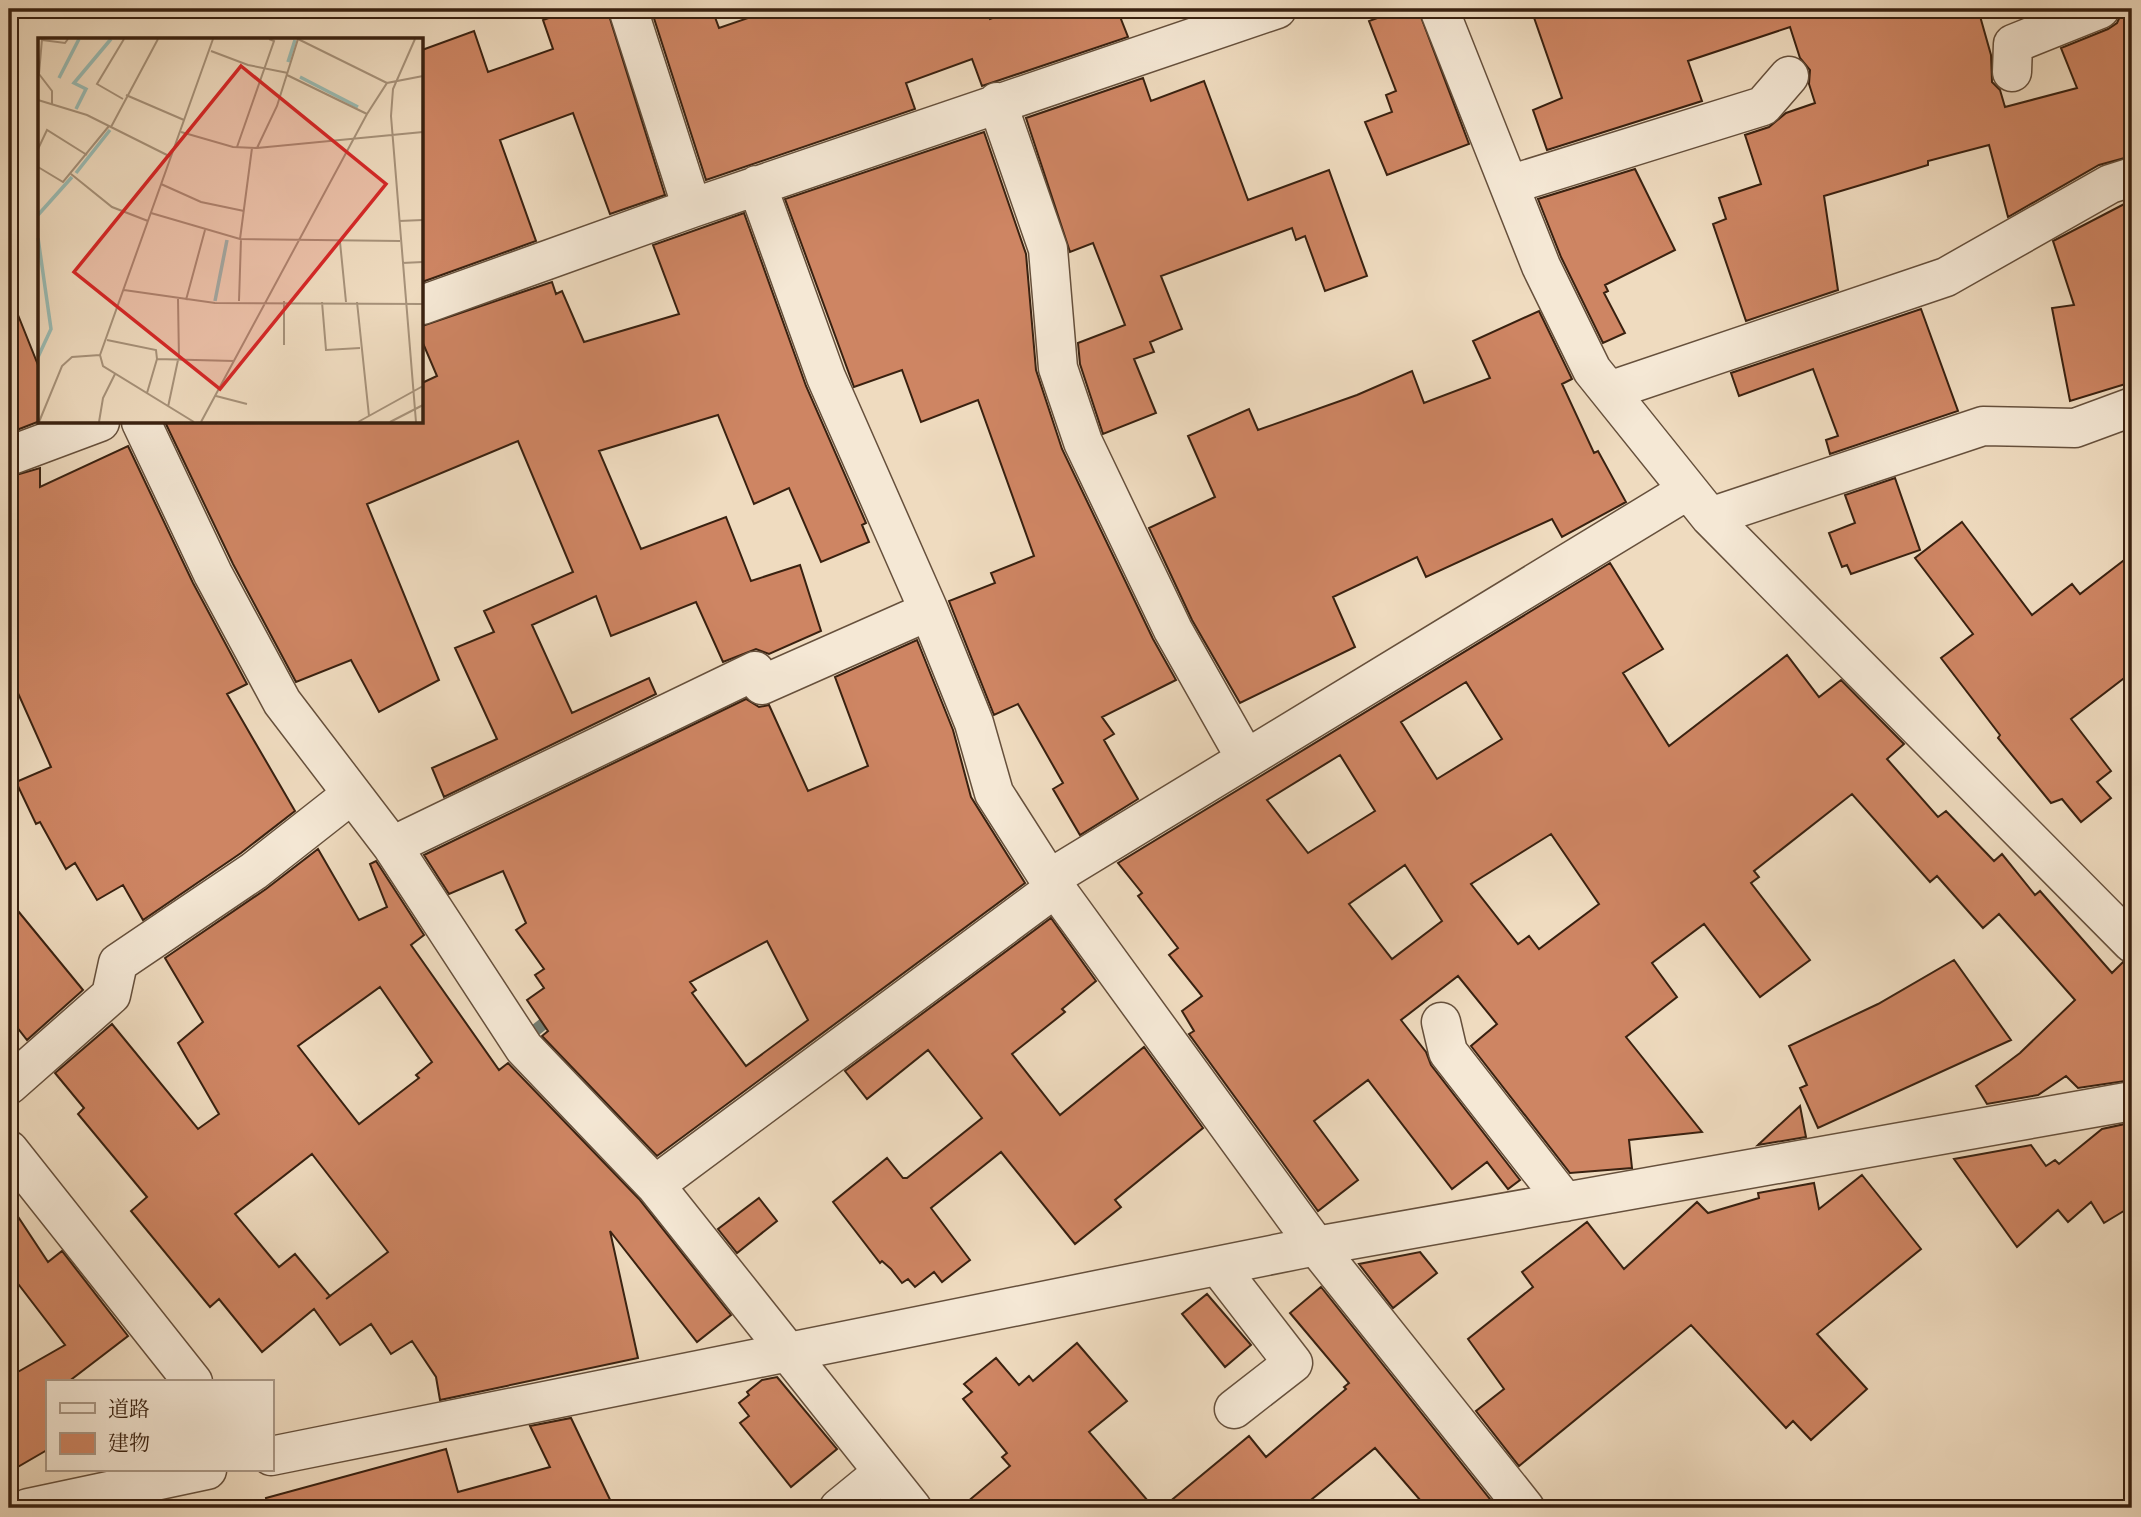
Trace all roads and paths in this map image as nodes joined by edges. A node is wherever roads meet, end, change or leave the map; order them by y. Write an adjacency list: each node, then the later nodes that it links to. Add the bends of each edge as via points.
1 (628, 9): 12 (street)
2 (1277, 9): 5 (street)
3 (1439, 9): 11 (street)
4 (2100, 9): 6 (street, via 2013,44)
5 (1214, 19): 8 (street)
6 (2012, 72)
7 (1789, 76): 11 (street, via 1763,106)
8 (997, 102): 10 (street); 21 (street, via 1048,249 1058,369 1083,442 1173,630)
9 (2132, 177): 14 (street, via 2110,184 1946,276)
10 (757, 185): 12 (street); 20 (street, via 826,377)
11 (1509, 185): 14 (street, via 1541,266 1592,370)
12 (692, 208): 13 (street)
13 (424, 304)
14 (1609, 391): 19 (street)
15 (2132, 407): 19 (street, via 2075,428 1983,426)
16 (95, 424): 18 (street)
17 (142, 424): 22 (street, via 213,574 282,702)
18 (9, 456)
19 (1699, 503): 21 (street); 25 (street)
20 (929, 611): 23 (street, via 762,685 755,671); 24 (street, via 974,723 994,793)
21 (1246, 759): 24 (street)
22 (352, 794): 23 (street); 27 (street, via 254,871 118,963 111,995)
23 (392, 846): 30 (street, via 524,1048)
24 (1052, 884): 30 (street); 32 (street)
25 (2132, 943)
26 (1441, 1022): 31 (street, via 1448,1052)
27 (9, 1085)
28 (2132, 1101): 31 (street)
29 (9, 1150): 35 (street)
30 (655, 1185): 34 (street)
31 (1565, 1202): 32 (street)
32 (1316, 1246): 33 (street); 43 (street)
33 (1218, 1266): 34 (street); 36 (street, via 1293,1363)
34 (789, 1351): 37 (street); 39 (street)
35 (191, 1380)
36 (1234, 1409)
37 (273, 1456)
38 (198, 1472): 40 (street)
39 (883, 1472): 41 (street); 42 (street)
40 (28, 1508)
41 (839, 1508)
42 (912, 1508)
43 (1525, 1508)

